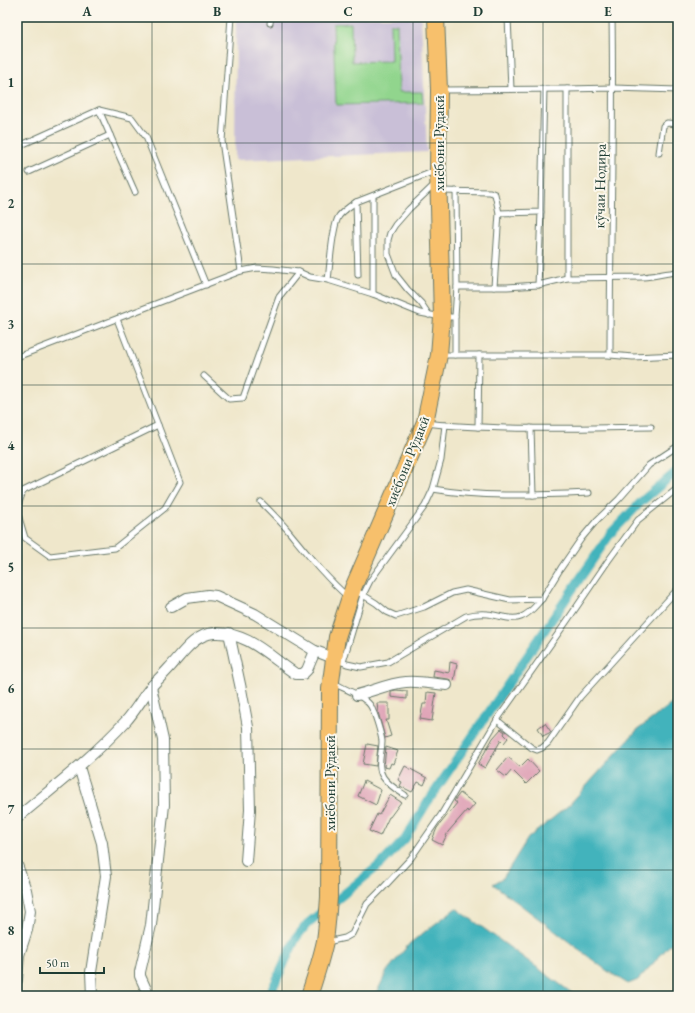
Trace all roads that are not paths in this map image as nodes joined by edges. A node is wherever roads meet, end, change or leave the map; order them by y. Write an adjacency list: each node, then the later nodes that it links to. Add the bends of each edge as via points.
1 (231, 17): 26 (lane, via 222,141)
2 (271, 17): 6 (lane)
3 (436, 17): 11 (highway, хиёбони Рӯдакӣ)
4 (508, 17): 8 (lane)
5 (612, 17): 7 (lane, кӯчаи Нодира)
6 (270, 23)
7 (613, 88): 10 (lane); 12 (lane); 30 (lane, кӯчаи Нодира)
8 (510, 89): 9 (lane); 11 (lane)
9 (544, 89): 10 (lane); 24 (lane)
10 (567, 89): 31 (lane)
11 (439, 90): 19 (highway, хиёбони Рӯдакӣ)
12 (678, 90)
13 (99, 110): 15 (lane); 16 (lane); 33 (lane, via 132,118 146,137)
14 (678, 124): 17 (lane, via 667,123 663,126)
15 (110, 136): 18 (lane); 21 (lane)
16 (17, 147)
17 (659, 153)
18 (29, 172)
19 (438, 181): 20 (lane); 22 (lane); 38 (highway, хиёбони Рӯдакӣ); 38 (lane, via 394,225 388,240 388,254 396,275 408,290 421,303)
20 (456, 191): 25 (lane, via 495,194); 35 (lane)
21 (135, 192)
22 (373, 196): 23 (lane); 37 (lane)
23 (356, 202): 29 (lane); 32 (lane, via 336,220)
24 (541, 212): 25 (lane); 34 (lane)
25 (499, 213): 36 (lane)
26 (241, 271): 27 (lane, via 257,268); 33 (lane)
27 (298, 272): 32 (lane); 45 (lane, via 279,297 243,398 229,399)
28 (678, 272): 30 (lane, via 654,276)
29 (358, 275)
30 (610, 277): 31 (lane); 42 (lane, кӯчаи Нодира)
31 (567, 278): 34 (lane)
32 (328, 280): 37 (lane)
33 (206, 285): 39 (lane)
34 (538, 285): 36 (lane)
35 (457, 287): 36 (lane); 38 (lane)
36 (494, 287)
37 (373, 294): 38 (lane, via 420,313)
38 (442, 316): 40 (highway, хиёбони Рӯдакӣ)
39 (117, 319): 44 (lane); 47 (lane)
40 (447, 355): 41 (lane); 46 (highway, хиёбони Рӯдакӣ)
41 (479, 355): 42 (lane); 49 (lane)
42 (610, 355): 43 (lane)
43 (678, 355)
44 (17, 357)
45 (204, 376)
46 (425, 422): 48 (lane); 60 (highway, хиёбони Рӯдакӣ)
47 (158, 425): 58 (lane, via 23,491); 58 (lane, via 180,482 165,508 115,548 50,556 25,538)
48 (445, 425): 49 (lane); 54 (lane, via 441,460)
49 (478, 427): 51 (lane)
50 (651, 427): 51 (lane)
51 (531, 428): 56 (lane)
52 (678, 446): 61 (lane, via 649,465 597,520 581,539)
53 (678, 488): 70 (lane, via 638,520)
54 (433, 489): 56 (lane); 60 (lane, via 425,506 370,581)
55 (589, 493): 56 (lane)
56 (533, 495)
57 (261, 502): 60 (lane, via 332,583)
58 (17, 510)
59 (675, 592): 70 (lane, via 580,698 542,748 532,748)
60 (355, 594): 61 (lane, via 396,616 424,607 452,593 466,590 510,600); 65 (highway, хиёбони Рӯдакӣ, via 337,636)
61 (542, 598): 65 (lane, via 521,618 512,619 479,613 466,616 388,662 361,667)
62 (171, 607): 64 (street, via 187,598 216,596 255,614)
63 (229, 633): 64 (street, via 250,642 296,674 303,674 307,670); 68 (street, via 203,635 192,643); 74 (street, via 248,727 250,810)
64 (315, 651): 65 (street)
65 (339, 660): 66 (highway, хиёбони Рӯдакӣ)
66 (331, 682): 69 (lane); 76 (highway, хиёбони Рӯдакӣ, via 329,897)
67 (447, 685): 69 (street, via 404,682)
68 (151, 687): 71 (street, via 127,720); 79 (street, via 163,740 164,805 151,925 140,972)
69 (358, 695): 72 (lane, via 373,710 382,740 380,771 383,778)
70 (496, 720): 76 (lane, via 441,815 411,858 367,904 352,934 345,938)
71 (79, 767): 73 (street); 78 (street, via 102,843 106,876 91,972)
72 (405, 795)
73 (17, 818)
74 (246, 861)
75 (17, 864): 77 (street, via 30,911)
76 (325, 936): 80 (highway, хиёбони Рӯдакӣ)
77 (17, 980)
78 (92, 996)
79 (149, 996)
80 (309, 996)

